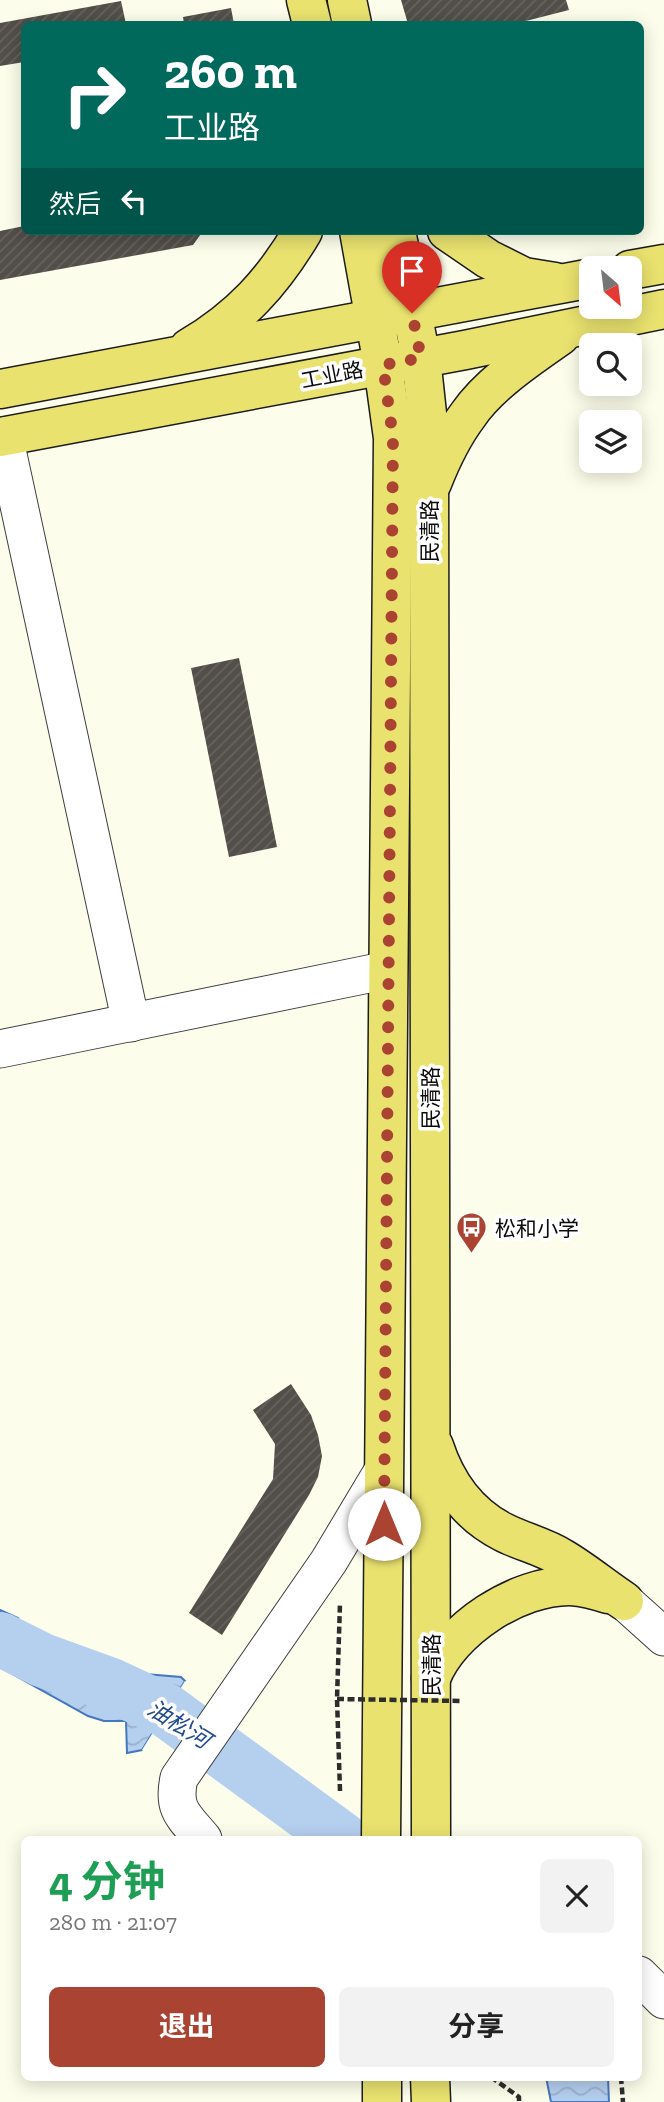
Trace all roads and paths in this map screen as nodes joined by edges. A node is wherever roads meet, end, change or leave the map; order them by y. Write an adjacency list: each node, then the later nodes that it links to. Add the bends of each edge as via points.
1 (306, 0): 3 (main road)
2 (347, 0): 4 (main road)
3 (311, 21)
4 (351, 21)
5 (301, 235): 17 (main road, via 271,280 237,314 185,350)
6 (360, 235): 14 (main road, 民清路)
7 (398, 235): 13 (main road, 民清路)
8 (453, 235): 11 (main road, via 524,276)
9 (664, 264): 10 (main road)
10 (642, 268)
11 (578, 281): 13 (main road)
12 (664, 309): 15 (main road, 工业路)
13 (412, 313): 14 (main road); 16 (main road, 民清路)
14 (375, 320): 17 (main road); 18 (main road, 民清路)
15 (572, 328): 16 (main road, 工业路); 21 (main road, via 515,369 469,413)
16 (421, 358): 18 (main road, 工业路); 21 (main road, 民清路, via 429,432)
17 (158, 361): 19 (main road)
18 (383, 365): 20 (main road, 工业路); 22 (main road, 民清路, via 393,438)
19 (0, 389)
20 (2, 437): 23 (street)
21 (429, 492): 25 (main road, 民清路)
22 (388, 970): 23 (street); 26 (main road, 民清路)
23 (131, 1023): 24 (street)
24 (0, 1049)
25 (431, 1432): 28 (main road, via 442,1466 464,1503 503,1532 562,1558); 30 (main road, 民清路)
26 (384, 1469): 34 (main road, 民清路); 35 (street, via 329,1561 179,1778 175,1795 180,1812)
27 (340, 1594): 31 (path)
28 (624, 1601): 29 (street); 30 (main road, via 589,1588 568,1586 516,1599 471,1625 443,1653)
29 (664, 1637)
30 (431, 1678): 36 (main road, 民清路)
31 (337, 1699): 32 (path, bridge); 33 (path)
32 (463, 1701)
33 (340, 1791)
34 (381, 1832)
35 (200, 1836)
36 (430, 1836)
37 (642, 1978): 38 (street)
38 (664, 2000)
39 (382, 2081): 43 (main road)
40 (430, 2081): 44 (main road)
41 (497, 2081): 45 (path, via 519,2097)
42 (621, 2081): 46 (path)
43 (382, 2102)
44 (430, 2102)
45 (519, 2102)
46 (623, 2102)

